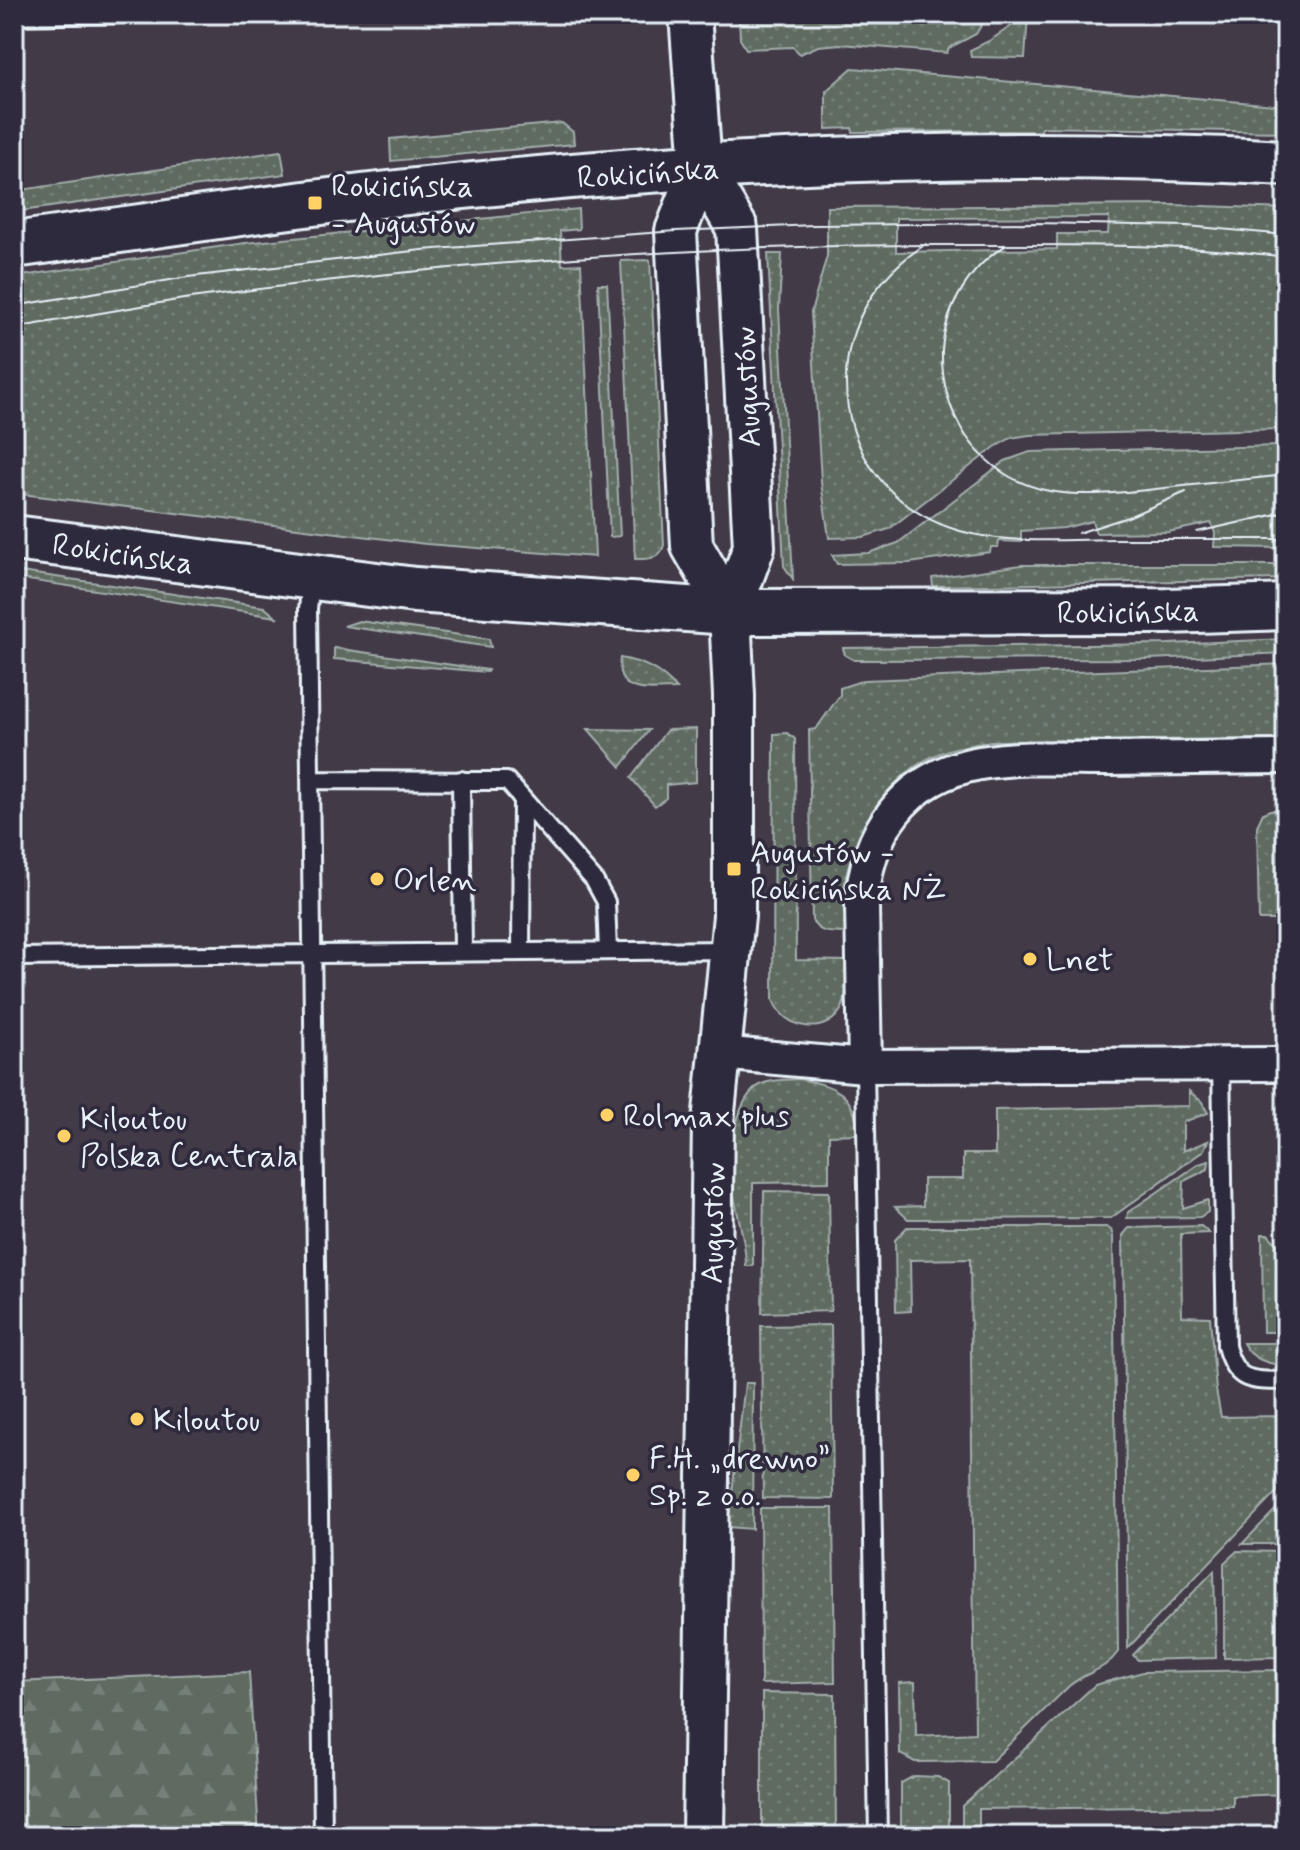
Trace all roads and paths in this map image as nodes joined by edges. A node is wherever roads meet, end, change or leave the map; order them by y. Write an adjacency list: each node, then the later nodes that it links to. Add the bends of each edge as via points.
1 (113, 14): 3 (lane)
2 (690, 14): 5 (street, Augustów)
3 (14, 16)
4 (1286, 163): 5 (main road, Rokicińska, via 1055,156)
5 (701, 167): 6 (main road, Rokicińska, via 315,203); 10 (street, Augustów, via 737,228 739,249 754,547); 10 (street, Augustów, via 676,231 692,546)
6 (14, 245)
7 (14, 538): 8 (main road, Rokicińska)
8 (311, 579): 10 (main road, Rokicińska); 12 (lane)
9 (1286, 607): 10 (main road, Rokicińska)
10 (730, 612): 15 (street, Augustów)
11 (1286, 757): 24 (street, via 996,761 958,768 911,794 880,831 863,881)
12 (311, 780): 13 (lane); 18 (lane)
13 (461, 780): 14 (lane, via 507,781); 19 (lane)
14 (522, 798): 16 (lane); 17 (lane, via 594,880 606,902)
15 (732, 950): 17 (lane); 21 (street, Augustów)
16 (521, 951): 17 (lane); 19 (lane)
17 (608, 951)
18 (313, 952): 19 (lane); 20 (lane); 26 (lane)
19 (463, 952)
20 (14, 957)
21 (719, 1053): 24 (street); 27 (street, Augustów, via 713,1122)
22 (1286, 1064): 23 (street)
23 (1221, 1065): 24 (street); 25 (lane, via 1226,1346 1243,1376)
24 (865, 1066): 28 (lane)
25 (1286, 1381)
26 (323, 1836)
27 (703, 1836)
28 (878, 1836)

